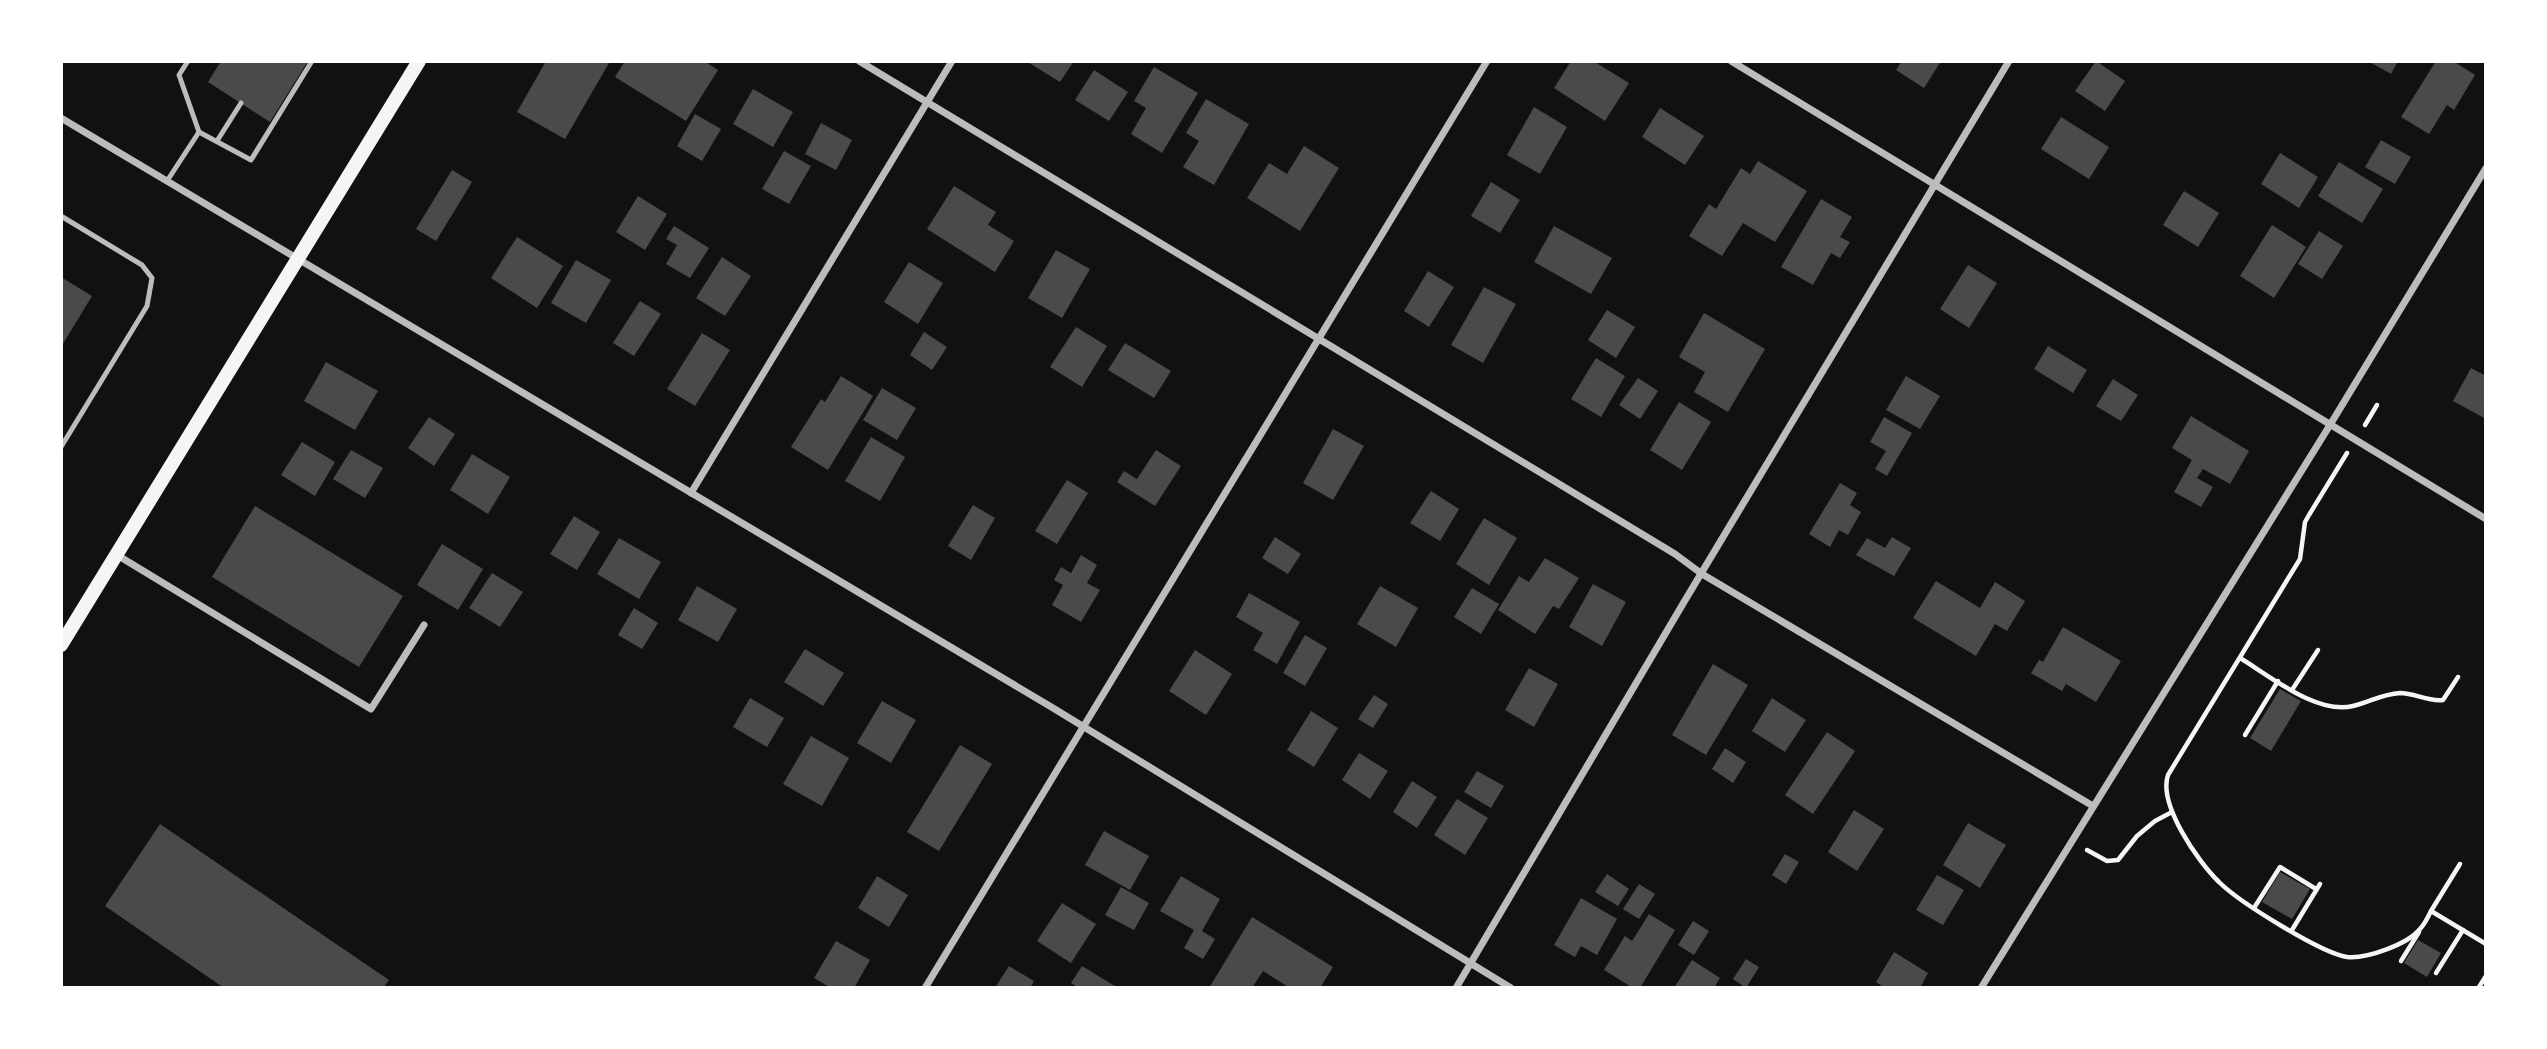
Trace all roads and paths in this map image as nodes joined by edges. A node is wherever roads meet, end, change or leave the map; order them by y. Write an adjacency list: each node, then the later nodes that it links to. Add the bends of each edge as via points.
1 (188, 61): 12 (lane, via 179,75)
2 (312, 61): 13 (lane, via 251,160)
3 (419, 61): 18 (main road)
4 (859, 61): 10 (street)
5 (952, 61): 10 (street)
6 (1487, 61): 19 (street)
7 (1731, 61): 16 (street)
8 (2009, 61): 16 (street)
9 (241, 103): 13 (lane)
10 (927, 104): 19 (street); 24 (street)
11 (61, 118): 15 (street)
12 (199, 132): 13 (lane); 15 (lane)
13 (217, 142)
14 (2486, 168): 21 (street)
15 (167, 181): 18 (street)
16 (1935, 184): 21 (street); 27 (street)
17 (61, 216): 23 (lane, via 142,265 152,278 147,306)
18 (297, 259): 24 (street); 26 (main road)
19 (1320, 340): 27 (street); 35 (street)
20 (2377, 405): 22 (path)
21 (2330, 425): 22 (street); 37 (street)
22 (2356, 440): 25 (street); 31 (path, via 2305,522 2300,559)
23 (61, 447)
24 (691, 494): 35 (street)
25 (2486, 519)
26 (117, 555): 28 (street, via 371,709); 29 (main road)
27 (1702, 574): 37 (street); 48 (street)
28 (424, 625)
29 (64, 636)
30 (2318, 650): 34 (path)
31 (2240, 658): 33 (path); 38 (path, via 2168,775 2165,794)
32 (2458, 677): 34 (path, via 2443,700 2436,701 2404,693 2384,694 2353,706 2327,707)
33 (2278, 681): 34 (path); 36 (path)
34 (2292, 690)
35 (1083, 727): 48 (street); 52 (street)
36 (2245, 735)
37 (2093, 806): 39 (street)
38 (2172, 812): 39 (path, via 2137,836 2118,860 2107,861); 41 (path, via 2204,866)
39 (2071, 841): 55 (street)
40 (2459, 864): 42 (path)
41 (2254, 908): 43 (path); 43 (path, via 2280,867 2318,887)
42 (2431, 911): 44 (path); 45 (path)
43 (2292, 930): 45 (path, via 2330,953 2349,957 2390,949)
44 (2463, 930): 46 (path); 49 (path)
45 (2419, 931): 47 (path)
46 (2486, 944)
47 (2401, 961)
48 (1470, 964): 53 (street); 54 (street)
49 (2436, 973)
50 (2486, 976): 51 (path)
51 (2479, 987)
52 (925, 988)
53 (1456, 988)
54 (1511, 988)
55 (1981, 988)

